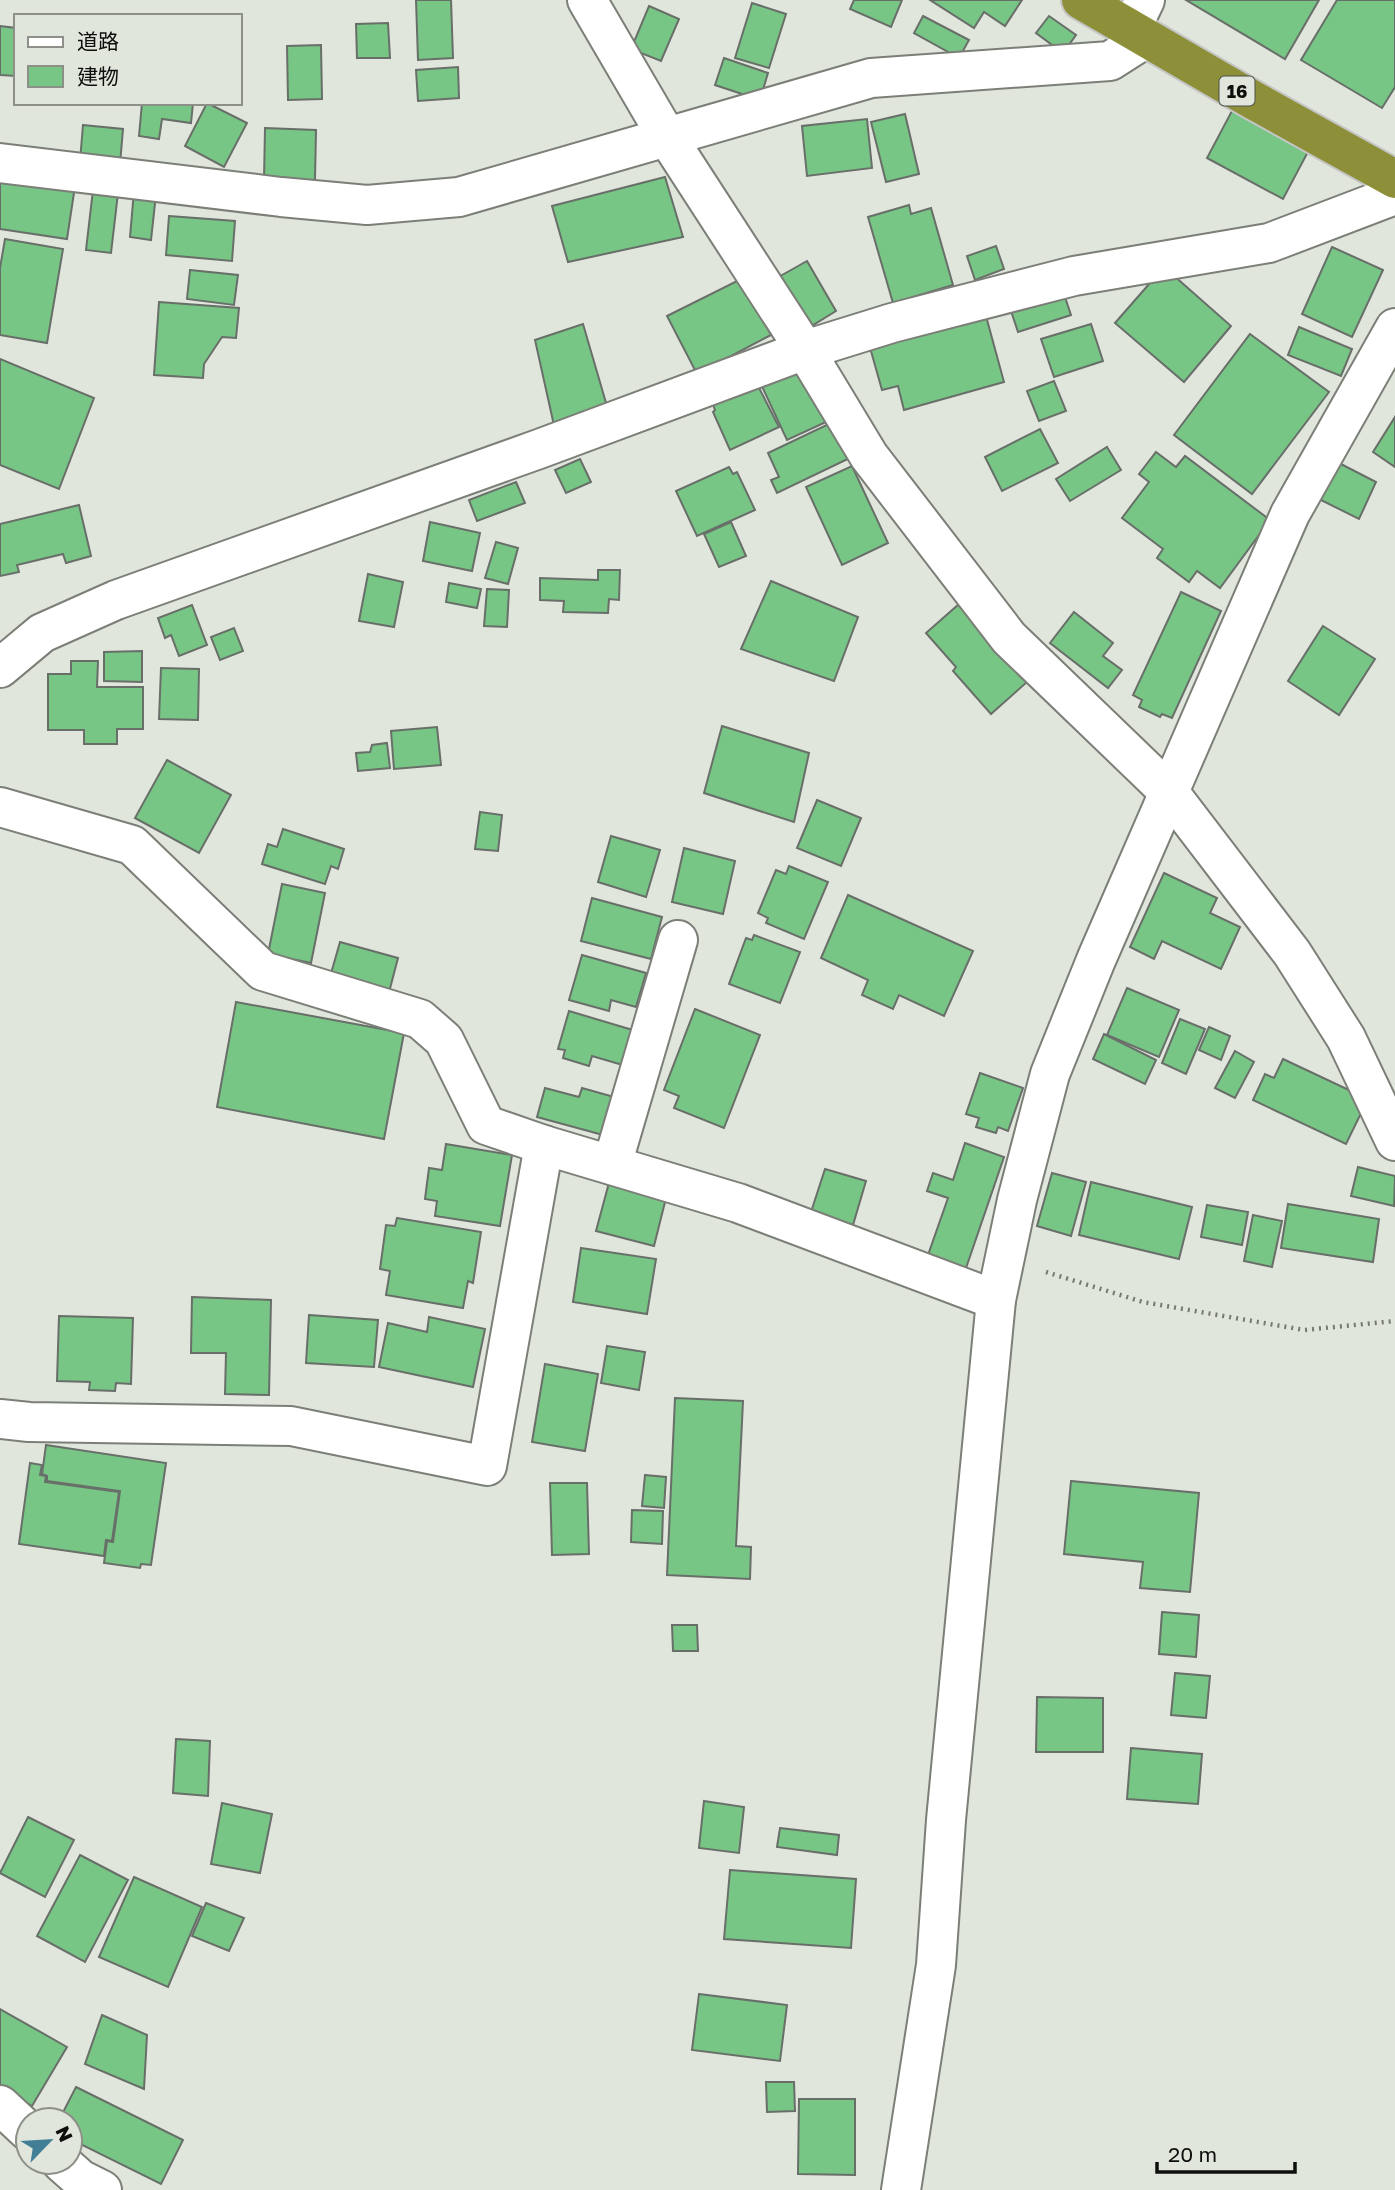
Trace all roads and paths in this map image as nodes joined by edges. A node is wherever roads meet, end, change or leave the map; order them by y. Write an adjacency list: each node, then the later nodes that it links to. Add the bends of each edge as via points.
1 (587, 0): 4 (street)
2 (1081, 0): 3 (highway, 16)
3 (1140, 22): 4 (street, via 1110,61 871,78); 6 (highway, 16)
4 (667, 137): 5 (street, via 459,197 367,205); 9 (street)
5 (0, 163)
6 (1395, 179)
7 (1395, 194): 9 (street, via 1269,243 1074,276)
8 (1395, 328): 11 (street, via 1290,514)
9 (805, 350): 10 (street, via 116,600 42,633); 11 (street, via 869,456 1009,638)
10 (0, 668)
11 (1169, 792): 14 (street, via 1292,953 1346,1038); 17 (street, via 1050,1074)
12 (0, 807): 15 (street, via 132,845 264,971 420,1019 444,1040 486,1125)
13 (678, 940): 16 (street)
14 (1395, 1140)
15 (544, 1145): 16 (street); 20 (street, via 487,1466 291,1426)
16 (612, 1165): 18 (street, via 738,1202)
17 (1005, 1259): 18 (street); 19 (path, via 1143,1302 1304,1329)
18 (996, 1300): 25 (street, via 936,1965)
19 (1395, 1321)
20 (0, 1419)
21 (0, 2105): 22 (street)
22 (14, 2118)
23 (77, 2176): 24 (street)
24 (102, 2190)
25 (901, 2190)

